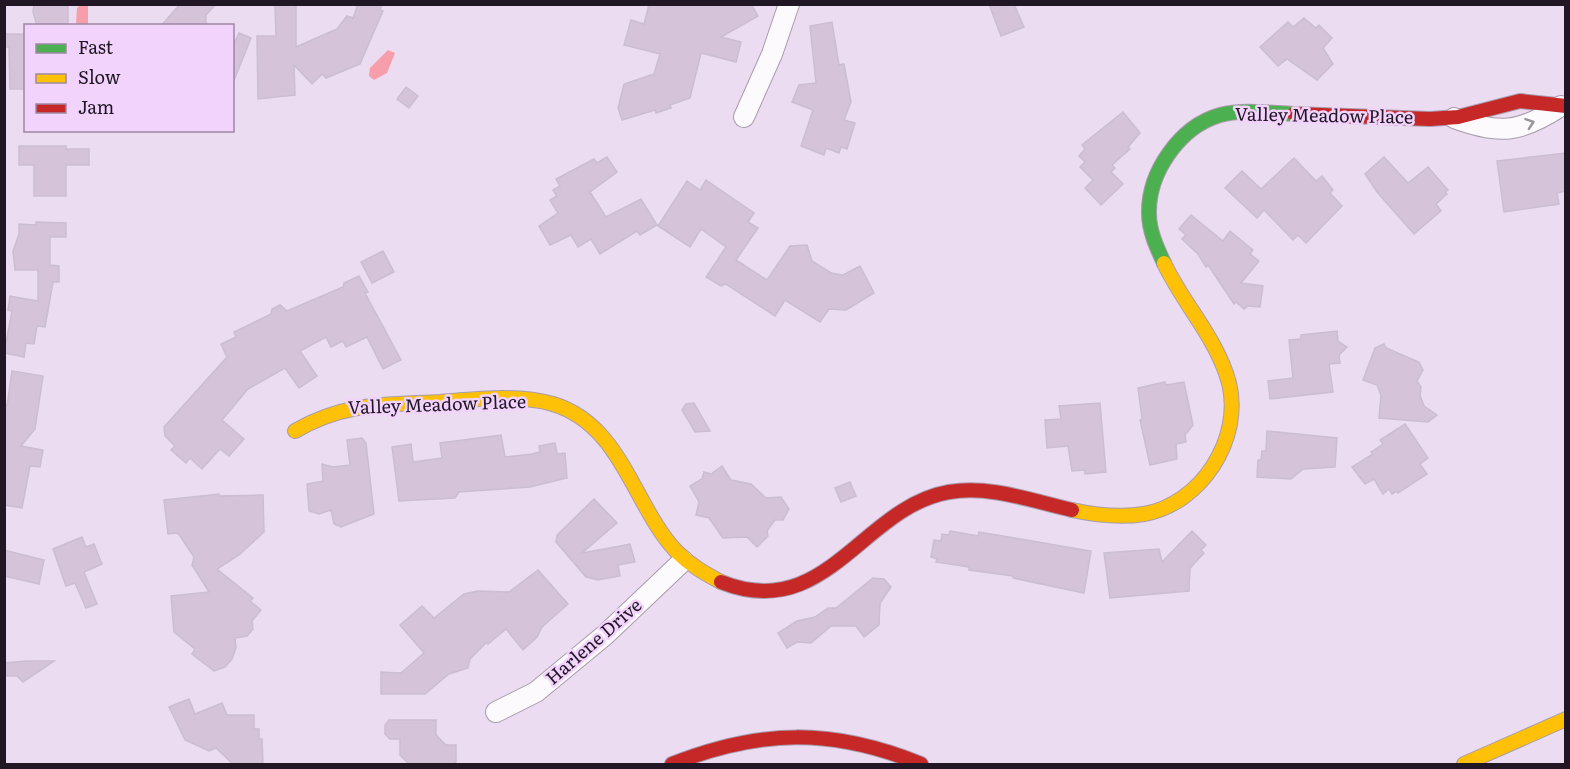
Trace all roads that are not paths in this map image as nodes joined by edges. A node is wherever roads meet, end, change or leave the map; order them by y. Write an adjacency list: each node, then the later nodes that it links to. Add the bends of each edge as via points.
1 (789, 4): 4 (street)
2 (1495, 105): 3 (street, Valley Meadow Place, via 1521,101); 5 (street, Valley Meadow Place); 6 (street)
3 (1563, 106): 6 (street, Valley Meadow Place, one-way to 3, via 1534,124)
4 (744, 117)
5 (1454, 118): 6 (street, Valley Meadow Place, via 1484,129); 8 (street, Valley Meadow Place, via 1259,112 1219,115 1181,137 1161,164 1152,187 1151,236 1217,352 1232,397 1222,451 1201,483 1173,504 1132,516 1105,516 987,492 951,492 920,501 896,516 825,575 800,587 771,591 713,579)
6 (1496, 129)
7 (295, 431): 8 (street, Valley Meadow Place, via 320,415 351,405 502,399 552,403 590,424 617,456)
8 (683, 561): 9 (street, Harlene Drive, via 536,692)
9 (496, 712)
10 (1566, 719): 13 (street)
11 (672, 765): 12 (street, via 715,747 752,739 829,736 897,753)
12 (921, 765)
13 (1464, 765)

